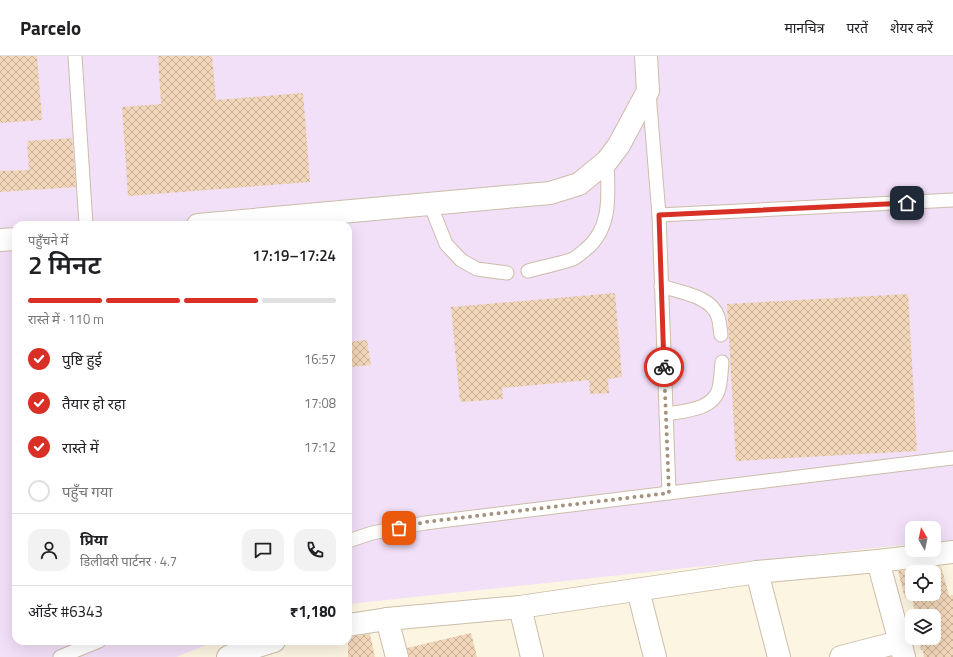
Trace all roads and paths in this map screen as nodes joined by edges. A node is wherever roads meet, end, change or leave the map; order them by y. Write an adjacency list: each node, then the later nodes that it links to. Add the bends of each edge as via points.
1 (75, 56): 8 (lane)
2 (646, 56): 3 (street)
3 (648, 91): 4 (street, via 619,145); 7 (lane)
4 (607, 161): 6 (street, via 578,184 550,193); 12 (lane, via 608,213 603,227 591,245 574,258)
5 (953, 200): 7 (lane)
6 (430, 204): 9 (street); 13 (lane, via 446,244 461,260 477,269)
7 (659, 215): 14 (lane)
8 (86, 221)
9 (275, 221)
10 (12, 239): 11 (street)
11 (0, 240)
12 (528, 271)
13 (507, 273)
14 (661, 286): 15 (lane, via 704,300 718,316); 17 (lane)
15 (721, 336)
16 (722, 362): 17 (lane, via 719,389 714,398 692,410)
17 (666, 414): 19 (lane)
18 (953, 458): 19 (lane)
19 (669, 493): 20 (lane, via 425,522)
20 (352, 540)
21 (953, 552): 22 (street)
22 (878, 561): 23 (street); 30 (street)
23 (757, 572): 24 (street); 36 (street)
24 (638, 590): 25 (street); 35 (street)
25 (520, 608): 26 (street); 34 (street)
26 (387, 619): 27 (street); 33 (street)
27 (352, 624)
28 (89, 645): 32 (lane)
29 (264, 645): 31 (street)
30 (902, 650): 37 (street)
31 (238, 655)
32 (60, 657)
33 (397, 657)
34 (532, 657)
35 (655, 657)
36 (779, 657)
37 (841, 657)

